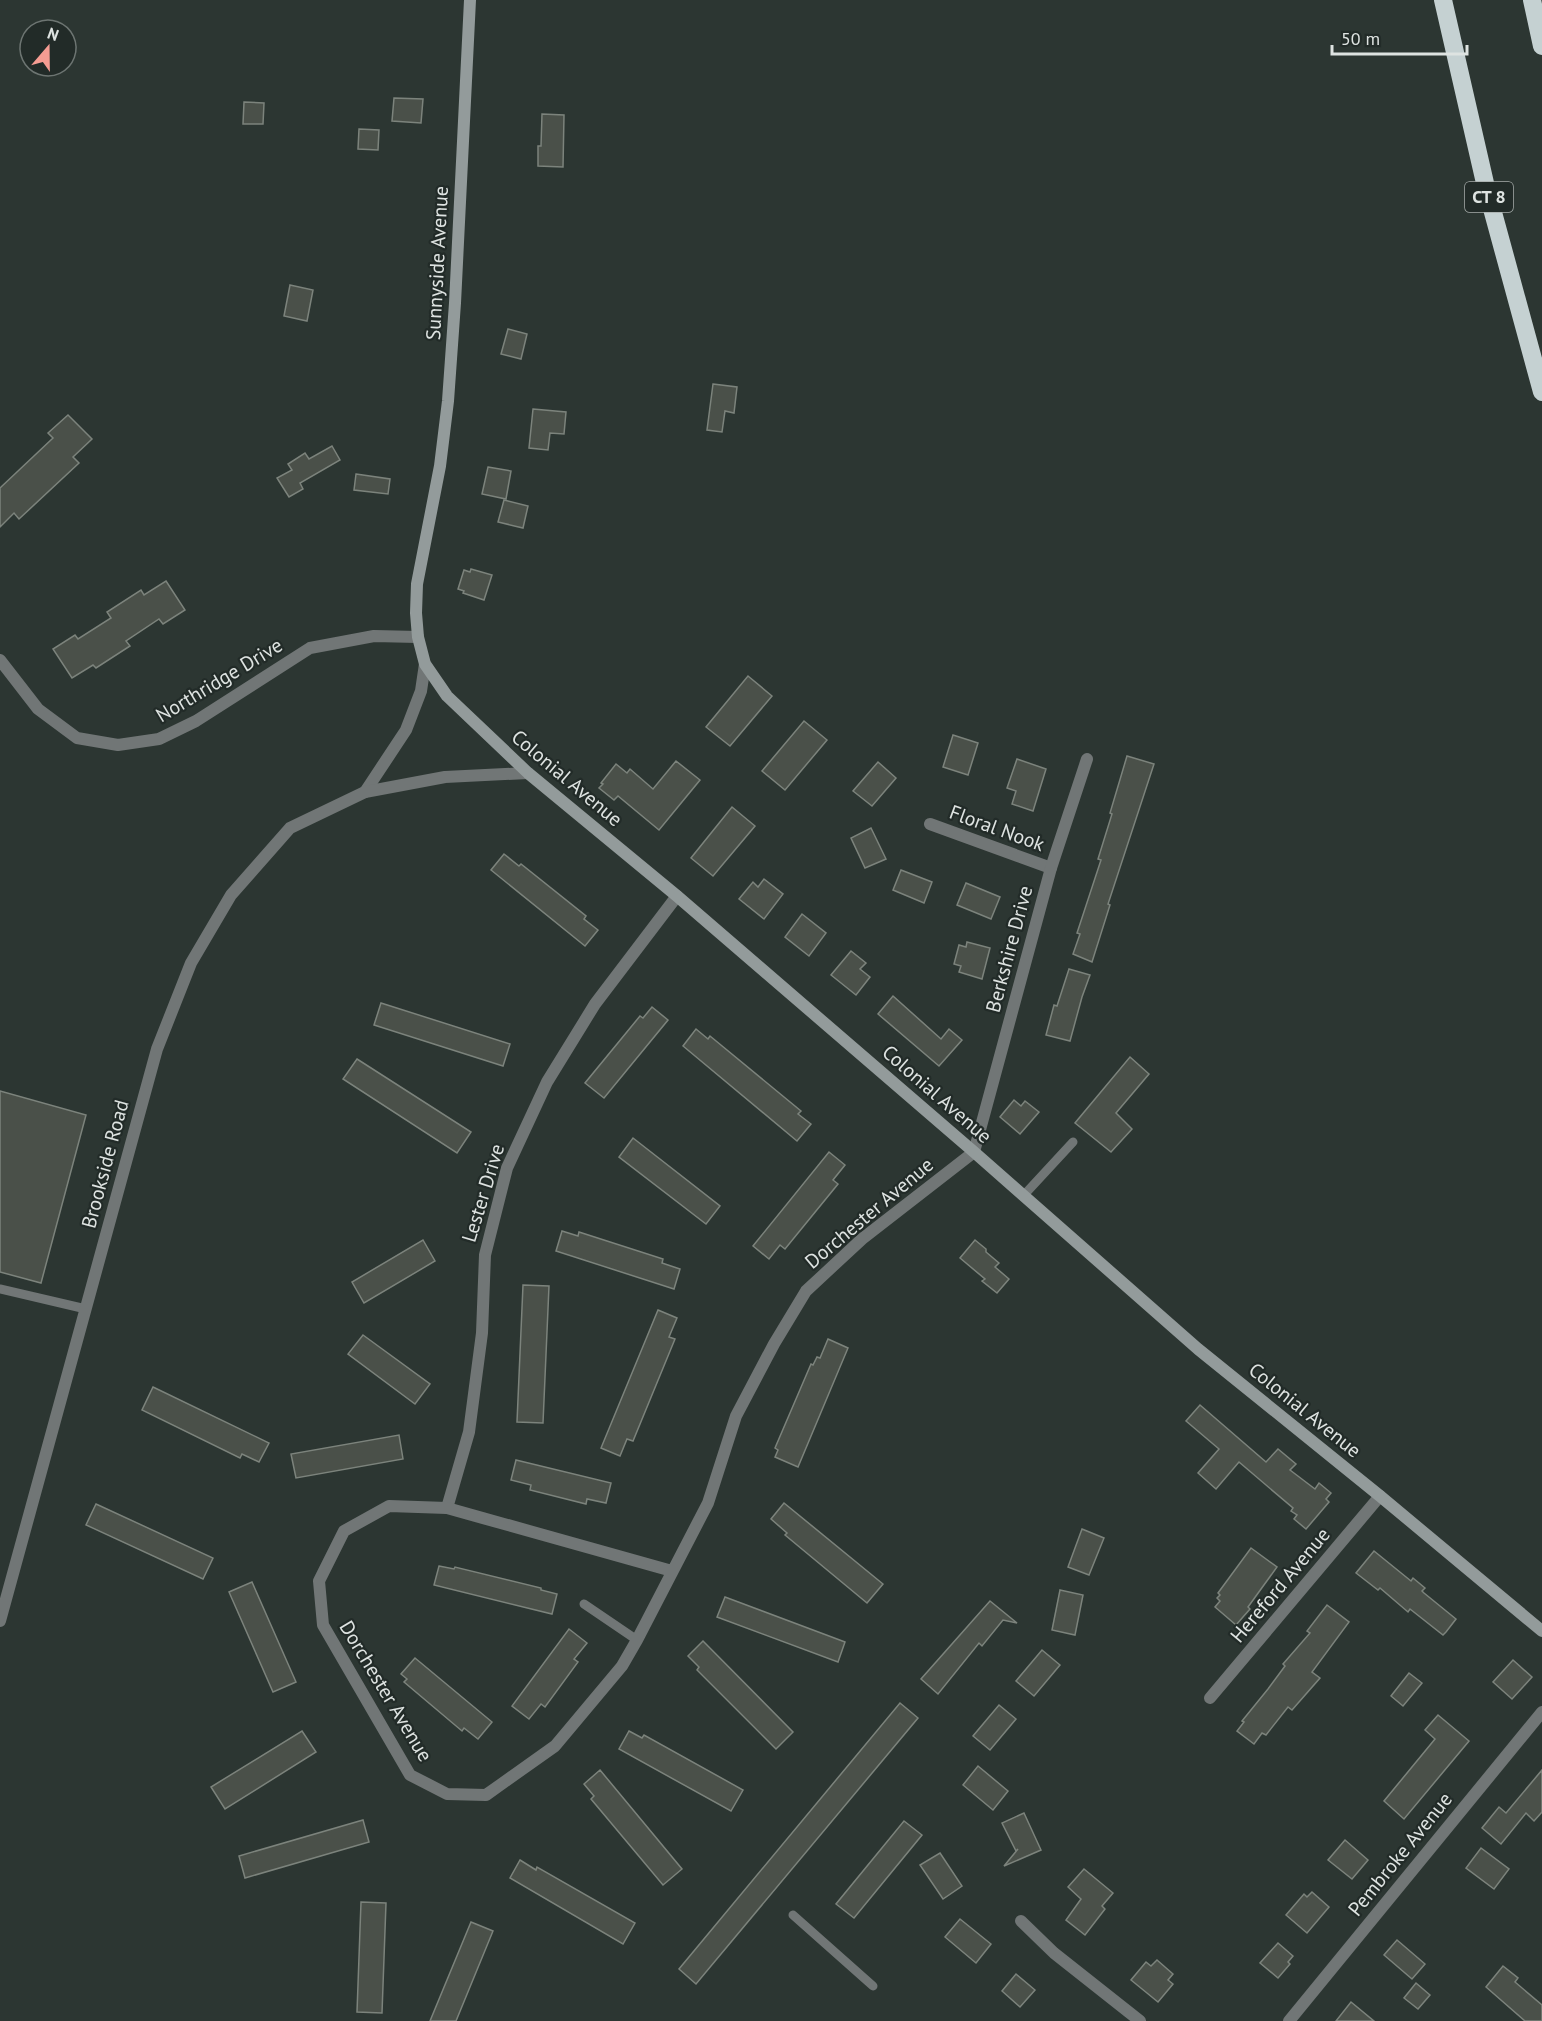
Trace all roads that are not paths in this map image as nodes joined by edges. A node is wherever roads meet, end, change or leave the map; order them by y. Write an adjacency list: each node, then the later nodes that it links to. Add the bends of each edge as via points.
1 (470, 0): 6 (street, Sunnyside Avenue, via 448,401)
2 (1443, 0): 5 (highway, CT 8, via 1485,183)
3 (1532, 0): 4 (highway)
4 (1542, 46)
5 (1542, 392)
6 (427, 526): 7 (street, Colonial Avenue, via 417,584)
7 (418, 637): 8 (street, Northridge Drive, via 374,636 310,648 196,721 159,739 118,746 77,738 38,710); 9 (street, Colonial Avenue)
8 (0, 660)
9 (425, 664): 11 (street, Colonial Avenue, via 447,696); 12 (street, via 421,691 406,730)
10 (1087, 759): 14 (street, Berkshire Drive)
11 (528, 773): 12 (street, Brookside Road, via 445,777); 15 (street, Colonial Avenue)
12 (365, 792): 20 (street, Brookside Road, via 290,828 231,895 191,963 157,1049)
13 (930, 824): 14 (street, Floral Nook)
14 (1051, 868): 17 (street, Berkshire Drive)
15 (677, 896): 17 (street, Colonial Avenue); 22 (street, Lester Drive, via 595,1004 547,1082 507,1167 485,1255 482,1333 470,1432)
16 (1072, 1142): 18 (lane)
17 (974, 1152): 18 (street, Colonial Avenue); 23 (street, Dorchester Avenue, via 862,1239 806,1291 736,1416 708,1503)
18 (1024, 1195): 21 (street, Colonial Avenue, via 1198,1348)
19 (0, 1289): 20 (lane)
20 (86, 1309): 25 (street, Brookside Road)
21 (1380, 1496): 26 (street, Colonial Avenue); 28 (street, Hereford Avenue)
22 (447, 1508): 23 (street, Dorchester Avenue); 27 (street, Dorchester Avenue, via 389,1506 344,1531 319,1581 323,1625 410,1775 447,1794 486,1795 555,1746 622,1666)
23 (672, 1571): 27 (street, Dorchester Avenue)
24 (584, 1604): 27 (lane)
25 (0, 1621)
26 (1542, 1631)
27 (637, 1640)
28 (1210, 1698)
29 (1542, 1712): 34 (street, Pembroke Avenue)
30 (793, 1915): 32 (lane)
31 (1021, 1921): 33 (street, via 1054,1953)
32 (873, 1986)
33 (1140, 2021)
34 (1289, 2021)

